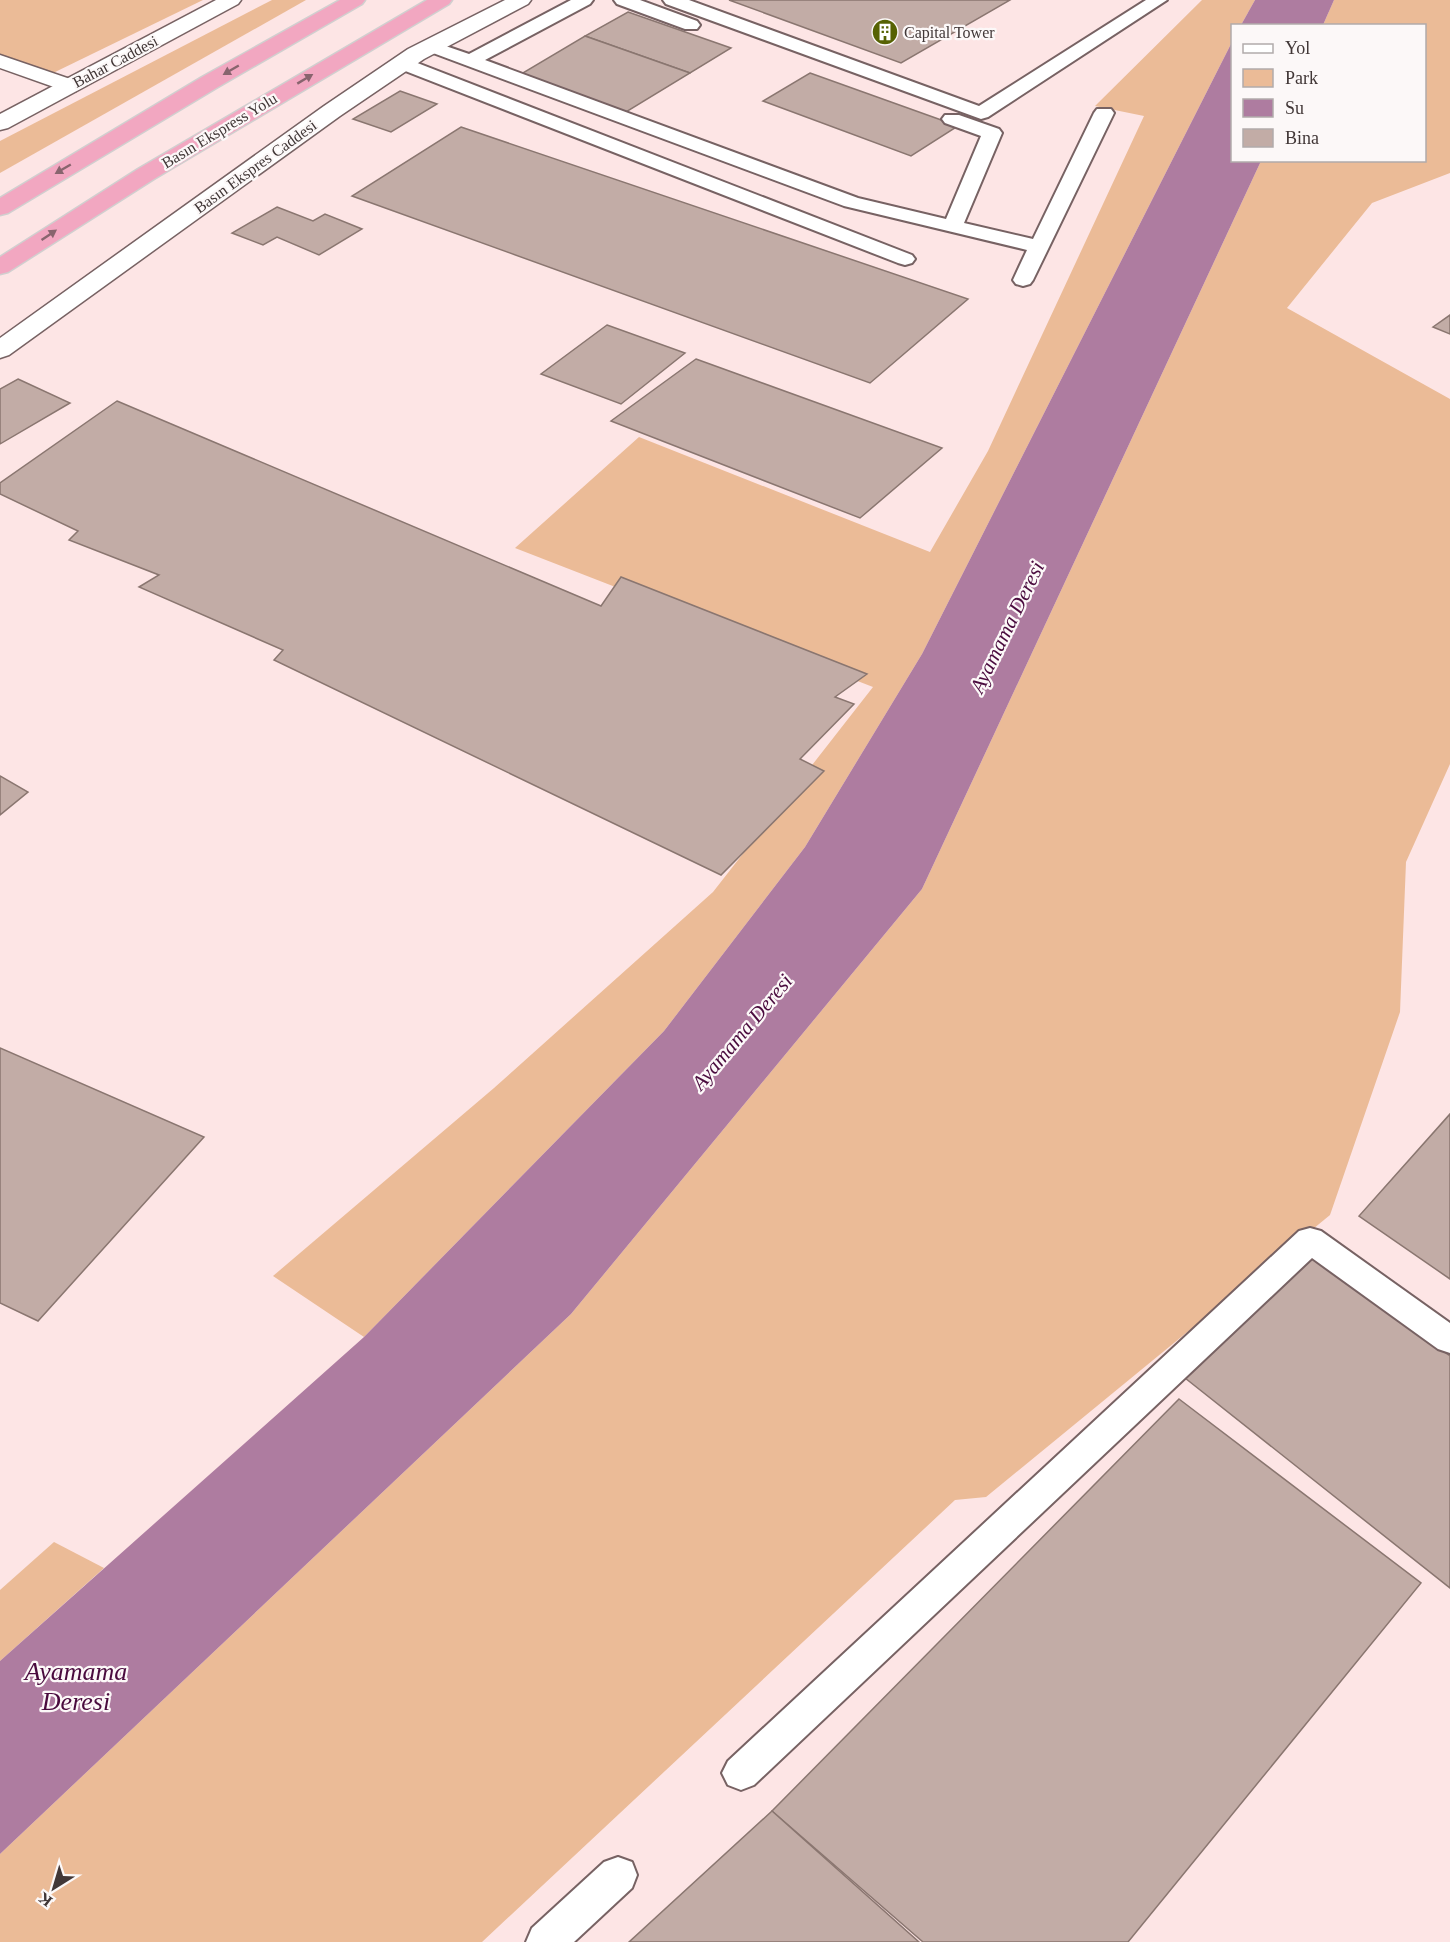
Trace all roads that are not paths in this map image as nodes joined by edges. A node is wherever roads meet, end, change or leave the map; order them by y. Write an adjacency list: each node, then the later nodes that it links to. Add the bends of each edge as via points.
1 (231, 0): 13 (main road, Bahar Caddesi)
2 (355, 0): 16 (highway, one-way to 16)
3 (442, 0): 20 (highway, Basın Ekspress Yolu, one-way to 3, via 155,168)
4 (521, 0): 9 (main road, Basın Ekspres Caddesi)
5 (584, 0): 10 (lane)
6 (623, 0): 17 (lane, via 992,133)
7 (672, 0): 8 (lane, via 981,113)
8 (1158, 0)
9 (431, 46): 10 (lane); 12 (main road, Basın Ekspres Caddesi)
10 (471, 60): 17 (lane, via 851,202)
11 (0, 61): 13 (main road)
12 (402, 63): 19 (lane); 22 (main road, Basın Ekspres Caddesi)
13 (68, 86): 15 (main road, Bahar Caddesi)
14 (1104, 113): 18 (lane)
15 (0, 123)
16 (0, 208)
17 (953, 226): 18 (lane)
18 (1039, 247): 21 (lane)
19 (905, 259)
20 (0, 267)
21 (1023, 280)
22 (0, 350)
23 (1450, 1340): 24 (lane, via 1310,1240)
24 (741, 1773)
25 (618, 1875): 26 (lane)
26 (546, 1942)

